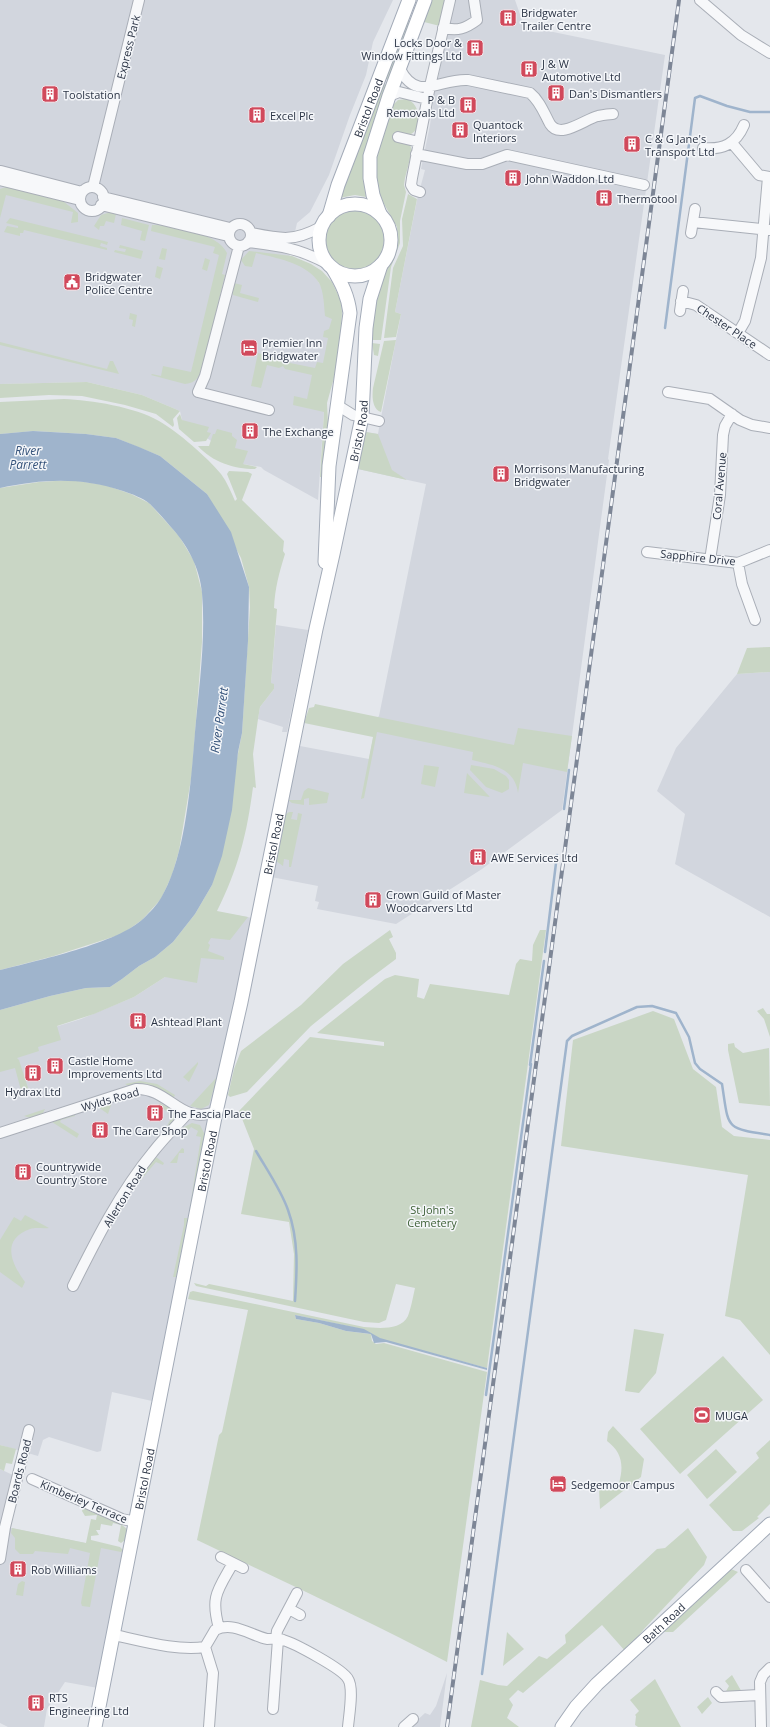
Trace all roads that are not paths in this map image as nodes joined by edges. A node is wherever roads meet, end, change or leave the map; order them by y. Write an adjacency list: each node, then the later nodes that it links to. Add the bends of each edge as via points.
1 (139, 0): 23 (street, Express Park)
2 (409, 0): 29 (main road, Bristol Road, via 338,185)
3 (425, 0): 9 (main road, Bristol Road)
4 (450, 0): 7 (street)
5 (474, 0): 7 (street, via 477,20 464,29)
6 (700, 0): 8 (street, via 741,35)
7 (443, 28): 10 (street)
8 (770, 53)
9 (400, 69): 10 (street, via 405,80 411,84); 11 (main road, Bristol Road)
10 (430, 86): 12 (street); 13 (street, via 459,79 530,93 537,99 552,126 558,130 567,129 597,116)
11 (389, 96): 12 (street, via 399,92); 28 (main road, Bristol Road, via 370,156 370,178)
12 (427, 99): 16 (street)
13 (613, 114)
14 (744, 125): 17 (street)
15 (398, 137): 16 (street)
16 (418, 142): 19 (street)
17 (732, 143): 18 (street, via 718,148); 21 (street, via 759,175)
18 (703, 148)
19 (416, 154): 22 (street, via 467,164 482,164 507,155); 24 (street, via 411,185 414,190)
20 (0, 174): 25 (street)
21 (769, 177): 32 (street)
22 (644, 185)
23 (93, 187): 25 (street, via 87,188); 26 (street, via 100,190)
24 (420, 192)
25 (81, 196): 26 (street, via 83,207 90,210 96,209)
26 (102, 201): 33 (street)
27 (695, 209): 30 (street)
28 (380, 214): 29 (main road, via 366,206 350,204); 36 (main road, via 389,228 391,244 390,252)
29 (329, 216): 31 (main road)
30 (693, 222): 32 (street); 34 (street)
31 (322, 227): 35 (street, via 292,239); 37 (main road, via 320,247)
32 (767, 230): 39 (street, via 745,321)
33 (229, 232): 35 (street, via 232,243); 35 (street, via 236,224 242,224 248,227)
34 (691, 234)
35 (246, 240): 37 (street, via 296,250); 43 (street, via 198,392)
36 (381, 265): 37 (main road, via 370,273 358,276 349,276); 45 (main road, Bristol Road, via 370,298 367,320)
37 (331, 266): 42 (main road, Bristol Road, via 344,286 349,299 350,313)
38 (681, 301): 39 (street, Chester Place, via 696,305)
39 (738, 332): 40 (street, Chester Place)
40 (770, 355)
41 (668, 392): 44 (street, via 710,399)
42 (337, 405): 45 (street, via 353,415); 52 (main road, Bristol Road, via 329,466)
43 (269, 410)
44 (732, 414): 47 (street, via 752,425); 50 (street, Coral Avenue, via 723,435 720,495)
45 (362, 417): 46 (street); 52 (main road, Bristol Road)
46 (379, 421)
47 (770, 428)
48 (770, 550): 51 (street, Sapphire Drive)
49 (647, 552): 50 (street, Sapphire Drive)
50 (710, 560): 51 (street, Sapphire Drive)
51 (738, 563): 53 (street, via 742,584)
52 (323, 596): 54 (main road, Bristol Road)
53 (755, 620)
54 (216, 1112): 55 (street, Wylds Road, via 203,1116); 60 (main road, Bristol Road)
55 (188, 1113): 56 (street, Wylds Road, via 150,1090 136,1089); 57 (street, Allerton Road, via 153,1151 99,1236)
56 (0, 1133)
57 (73, 1286)
58 (29, 1430): 63 (street, Boards Road, via 5,1527)
59 (32, 1479): 60 (street, Kimberley Terrace, via 122,1519)
60 (136, 1522): 72 (main road, Bristol Road)
61 (770, 1524): 84 (main road, Bath Road, via 597,1684)
62 (221, 1557): 64 (street)
63 (0, 1559)
64 (233, 1563): 65 (street); 71 (street, via 214,1603)
65 (243, 1568)
66 (746, 1570): 68 (street)
67 (297, 1593): 69 (street)
68 (770, 1597)
69 (289, 1609): 70 (street); 73 (street, via 277,1631)
70 (300, 1615)
71 (219, 1628): 73 (street, via 237,1628); 74 (street, via 215,1630)
72 (114, 1635): 74 (street, via 193,1649); 80 (main road, Bristol Road)
73 (277, 1639): 78 (street); 82 (street, via 345,1674 351,1687)
74 (205, 1647): 81 (street, via 213,1673)
75 (770, 1668): 77 (street, via 761,1678)
76 (716, 1692): 77 (street, via 721,1697)
77 (759, 1695): 85 (street)
78 (273, 1709)
79 (413, 1719): 83 (street)
80 (95, 1727)
81 (209, 1727)
82 (348, 1727)
83 (404, 1727)
84 (562, 1727)
85 (761, 1727)

